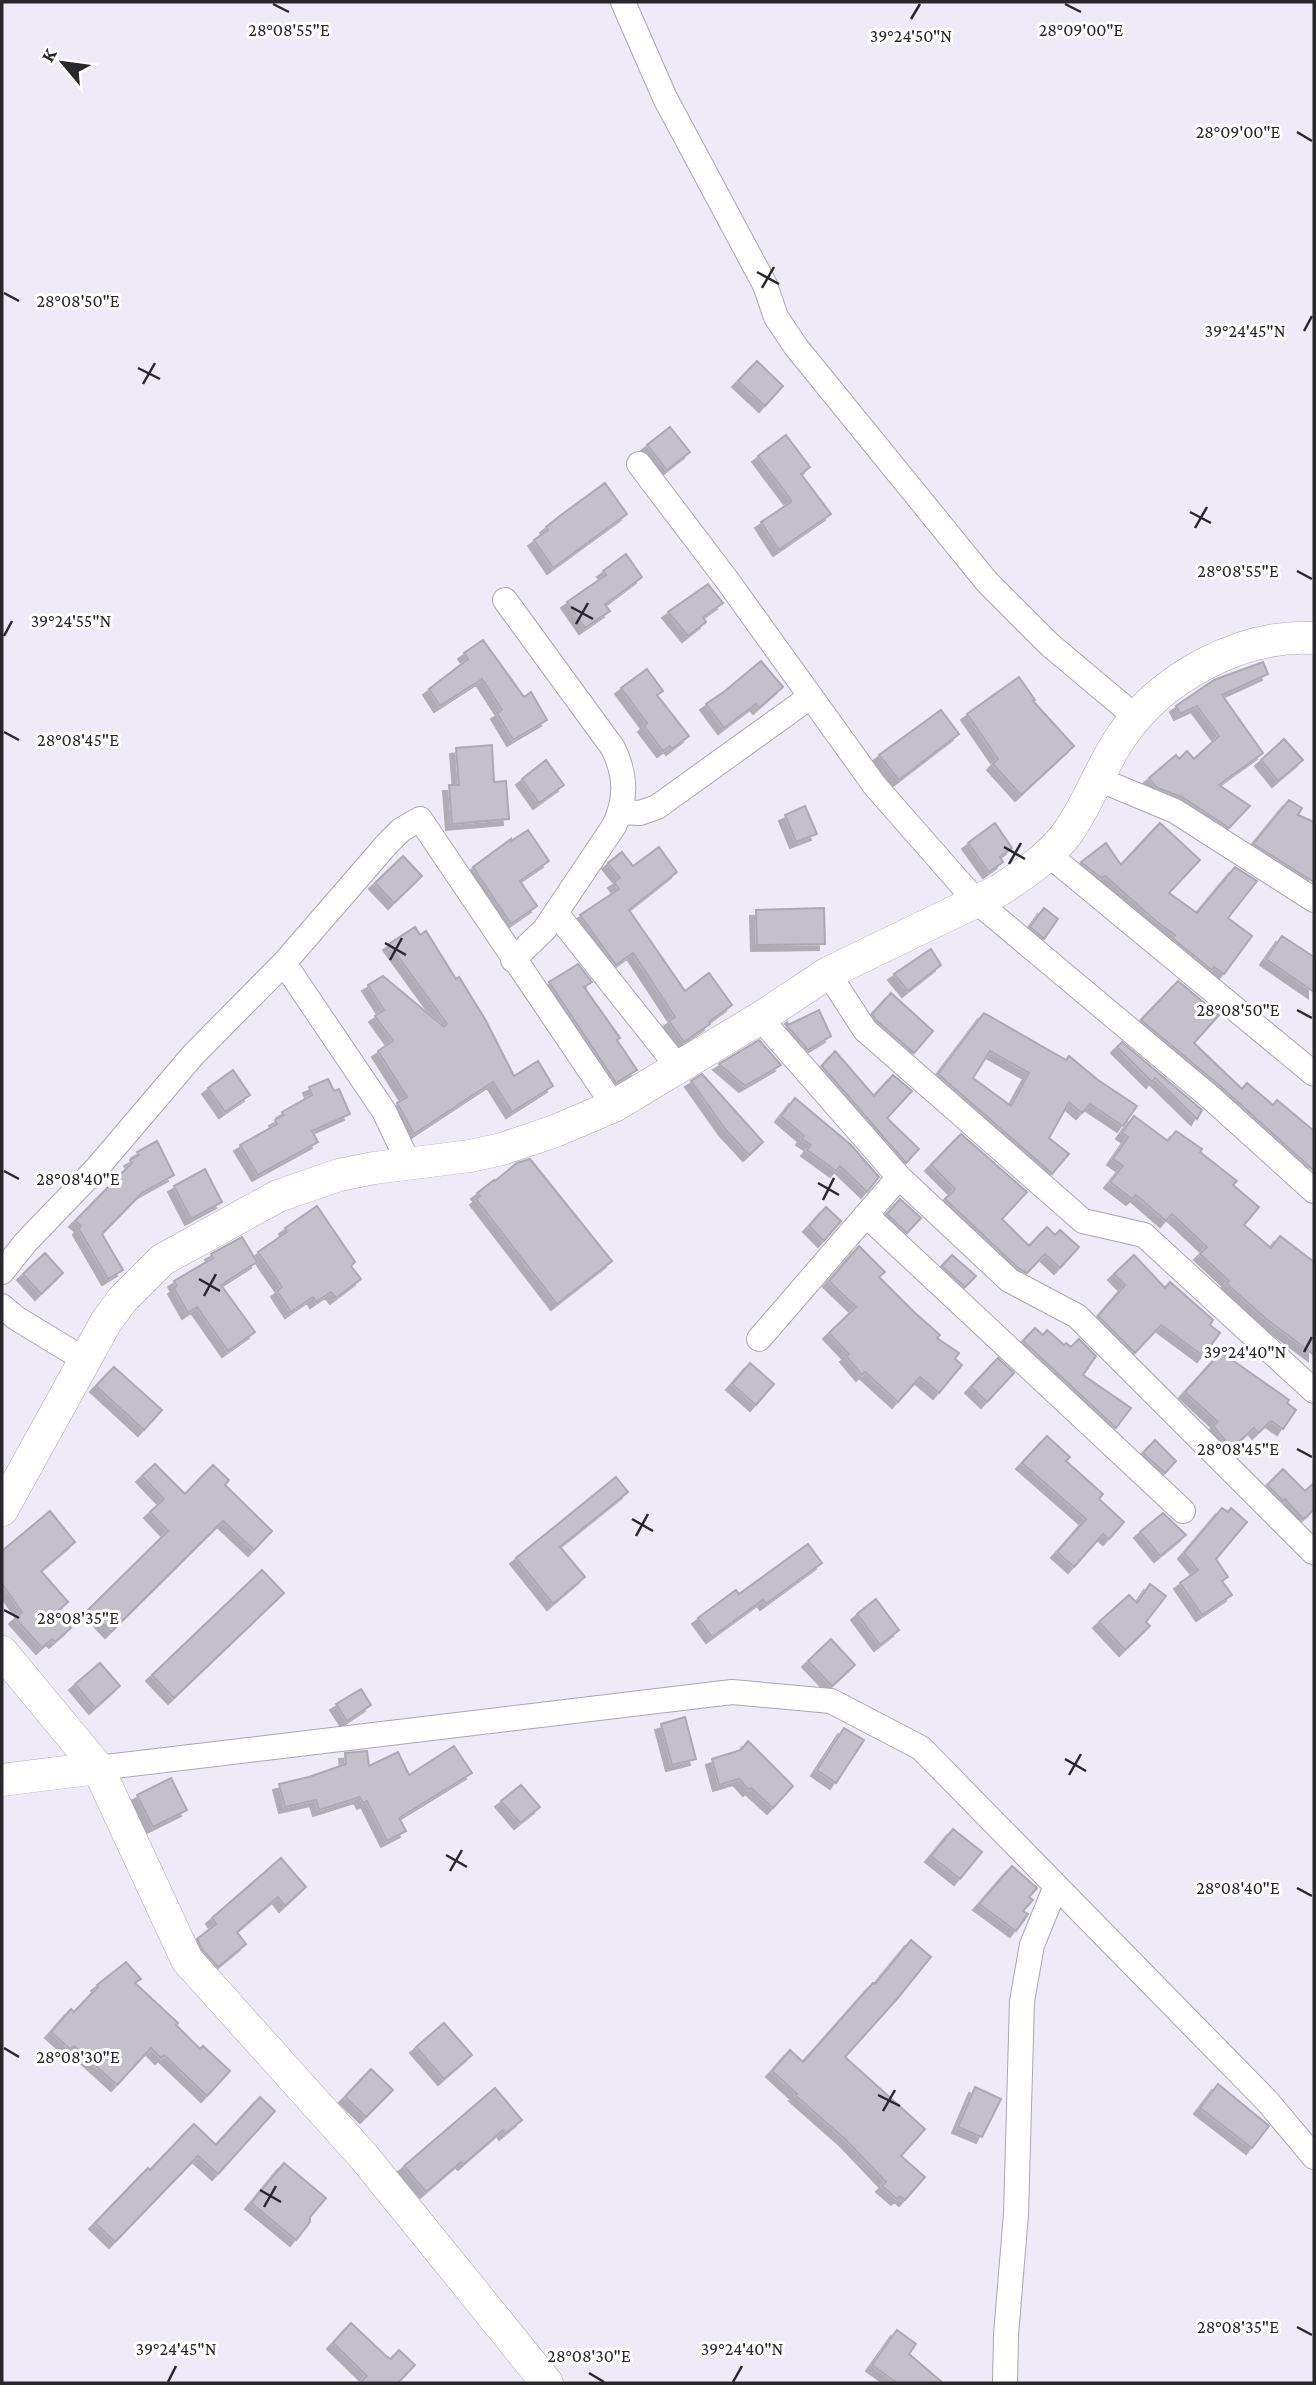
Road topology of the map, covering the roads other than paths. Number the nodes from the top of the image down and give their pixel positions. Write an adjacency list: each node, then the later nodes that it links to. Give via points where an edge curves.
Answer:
1 (623, 2): 6 (street, via 665,98 796,348 987,582 1051,645)
2 (639, 464): 5 (street)
3 (505, 600): 8 (street, via 613,748 624,778)
4 (1314, 638): 6 (street, via 1273,640 1213,660 1159,695)
5 (810, 697): 8 (street, via 657,807 640,813); 11 (street, via 875,786)
6 (1137, 718): 7 (street)
7 (1098, 779): 9 (street, via 1065,837); 10 (street, via 1175,811)
8 (621, 812): 12 (street)
9 (1049, 855): 11 (street); 18 (street)
10 (1314, 900)
11 (976, 901): 15 (street); 22 (street, via 1210,1097)
12 (556, 913): 13 (street); 17 (street)
13 (513, 960): 14 (street, via 419,819 393,836); 19 (street)
14 (284, 963): 20 (street, via 384,1111); 24 (street, via 193,1055)
15 (828, 973): 16 (street); 28 (street, via 864,1030 1083,1221 1144,1235)
16 (760, 1018): 17 (street); 21 (street)
17 (678, 1067): 19 (street)
18 (1314, 1074)
19 (614, 1106): 20 (street, via 502,1149)
20 (409, 1164): 27 (street, via 339,1175 298,1188 162,1260 122,1300)
21 (899, 1177): 23 (street); 31 (street, via 1009,1280 1077,1316)
22 (1314, 1191)
23 (866, 1215): 26 (street); 30 (street)
24 (2, 1272)
25 (2, 1306): 27 (street)
26 (759, 1339)
27 (85, 1360): 29 (street)
28 (1314, 1391)
29 (2, 1510)
30 (1183, 1511)
31 (1313, 1552)
32 (2, 1652): 33 (street)
33 (98, 1768): 34 (street); 35 (street, via 732,1692 831,1701 920,1748); 37 (street, via 187,1960 364,2157)
34 (2, 1780)
35 (1056, 1886): 36 (street, via 1268,2102); 38 (street, via 1032,1945 1022,2001 1016,2214)
36 (1314, 2157)
37 (547, 2383)
38 (1004, 2383)

